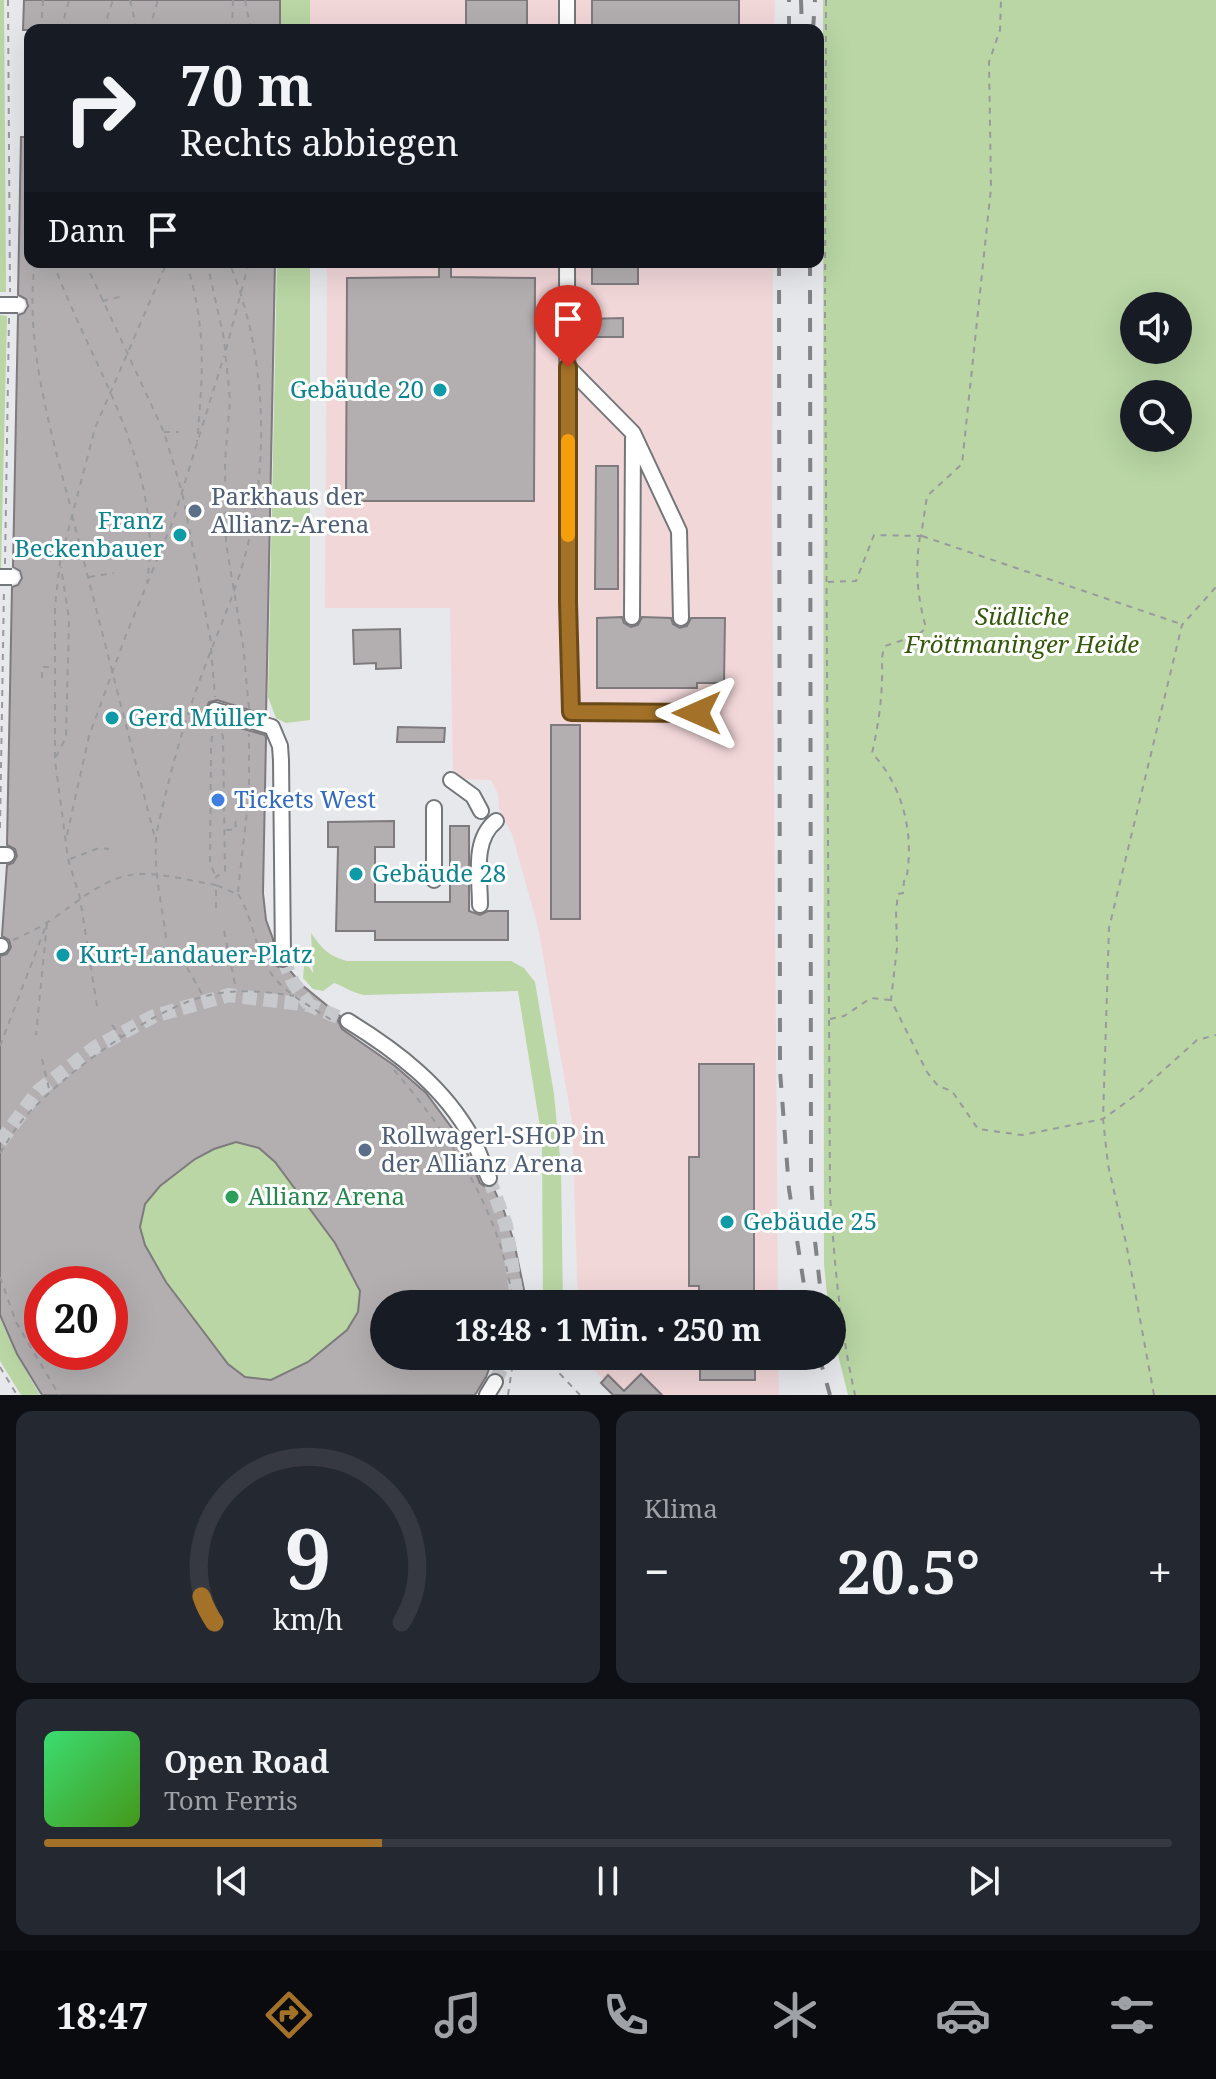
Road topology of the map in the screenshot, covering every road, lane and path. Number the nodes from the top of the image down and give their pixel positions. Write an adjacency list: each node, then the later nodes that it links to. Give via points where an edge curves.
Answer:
1 (8, 0): 32 (path)
2 (43, 0): 12 (path)
3 (69, 0): 13 (path)
4 (113, 0): 14 (path)
5 (130, 0): 15 (path)
6 (158, 0): 16 (path)
7 (233, 0): 17 (path)
8 (245, 0): 18 (path)
9 (567, 0): 19 (lane)
10 (826, 0): 48 (path)
11 (1001, 0): 43 (path, via 1000,30 989,62 991,188 962,464 927,496)
12 (41, 24)
13 (63, 24)
14 (105, 24)
15 (136, 24)
16 (151, 24)
17 (232, 24)
18 (250, 24)
19 (567, 24)
20 (35, 268): 42 (path, via 33,311 41,381)
21 (56, 268): 36 (path)
22 (88, 268): 31 (path)
23 (164, 268): 33 (path)
24 (188, 268): 40 (path, via 202,321)
25 (208, 268): 34 (path)
26 (232, 268): 29 (path)
27 (248, 268): 29 (path)
28 (567, 268): 35 (lane)
29 (243, 294): 34 (path); 51 (path, via 258,382 259,455 253,517)
30 (120, 297): 31 (path)
31 (102, 301): 33 (path)
32 (9, 305): 47 (path)
33 (127, 351): 36 (path); 37 (path)
34 (224, 355): 40 (path); 51 (path, via 230,400 226,531)
35 (568, 367): 39 (lane); 60 (lane, via 571,712)
36 (109, 393): 42 (path); 50 (path, via 135,453 147,500 151,555)
37 (164, 432): 38 (path); 41 (path)
38 (179, 432)
39 (633, 433): 52 (lane); 53 (lane, via 679,531)
40 (197, 447): 41 (path)
41 (182, 492): 50 (path); 55 (path)
42 (71, 513): 44 (path); 46 (path)
43 (920, 536): 48 (path, via 874,535 856,581); 54 (path); 93 (path, via 916,587 926,628 885,646 872,753 892,777 909,828 906,880 896,911)
44 (60, 562): 56 (path); 64 (path, via 69,607 68,663 66,737)
45 (114, 573): 46 (path)
46 (89, 577): 57 (path)
47 (5, 578): 70 (path)
48 (827, 582): 95 (path)
49 (1216, 587): 54 (path)
50 (146, 588): 57 (path)
51 (234, 589): 55 (path); 61 (path)
52 (632, 617)
53 (681, 618)
54 (1182, 625): 105 (path, via 1109,928)
55 (211, 645): 59 (path); 63 (path)
56 (54, 667): 58 (path, via 42,667); 64 (path)
57 (113, 670): 72 (path); 73 (path, via 89,736)
58 (42, 678)
59 (215, 710): 61 (lane); 71 (path, via 223,737); 77 (path, via 210,863)
60 (697, 713)
61 (250, 720): 80 (path, via 249,794); 89 (lane, via 272,727 280,746)
62 (166, 726): 63 (path)
63 (184, 726): 72 (path)
64 (55, 760): 73 (path)
65 (451, 780): 67 (lane, via 473,796)
66 (434, 808): 78 (lane)
67 (481, 811)
68 (235, 818): 71 (path, via 236,829)
69 (496, 821): 82 (lane, via 480,843)
70 (0, 828)
71 (224, 830): 77 (path, via 225,871)
72 (156, 839): 76 (path)
73 (66, 840): 75 (path)
74 (109, 849): 75 (path)
75 (68, 859): 81 (path)
76 (158, 875): 79 (path); 81 (path, via 119,877); 86 (path)
77 (216, 877): 79 (path)
78 (434, 880)
79 (216, 885): 80 (path); 83 (path)
80 (237, 894): 92 (path, via 249,912 263,961)
81 (80, 898): 84 (path); 94 (path)
82 (480, 905)
83 (216, 908)
84 (47, 923): 87 (path); 98 (path); 101 (path)
85 (224, 931): 90 (path)
86 (166, 938)
87 (0, 946)
88 (181, 957): 91 (path)
89 (283, 959)
90 (236, 991): 91 (path); 92 (path)
91 (203, 997): 100 (path)
92 (295, 997): 96 (path)
93 (891, 1000): 95 (path, via 871,998 844,1016); 105 (path, via 927,1072 938,1086 952,1091 978,1129 1022,1135)
94 (97, 1006)
95 (829, 1019): 117 (path, via 835,1276)
96 (344, 1024): 107 (lane, via 382,1042 419,1071 473,1140)
97 (112, 1025): 100 (path)
98 (36, 1035)
99 (1216, 1035): 105 (path, via 1197,1040)
100 (122, 1037): 104 (path)
101 (0, 1046)
102 (42, 1059): 104 (path)
103 (393, 1070): 109 (path, via 454,1147 483,1199)
104 (50, 1094): 106 (path, via 23,1118)
105 (1103, 1119): 118 (path)
106 (0, 1153)
107 (489, 1178)
108 (0, 1277): 114 (path, via 16,1322)
109 (510, 1290)
110 (0, 1367): 113 (path)
111 (512, 1370): 115 (path)
112 (556, 1370): 116 (path)
113 (17, 1395)
114 (59, 1395)
115 (508, 1395)
116 (580, 1395)
117 (855, 1395)
118 (1154, 1395)

